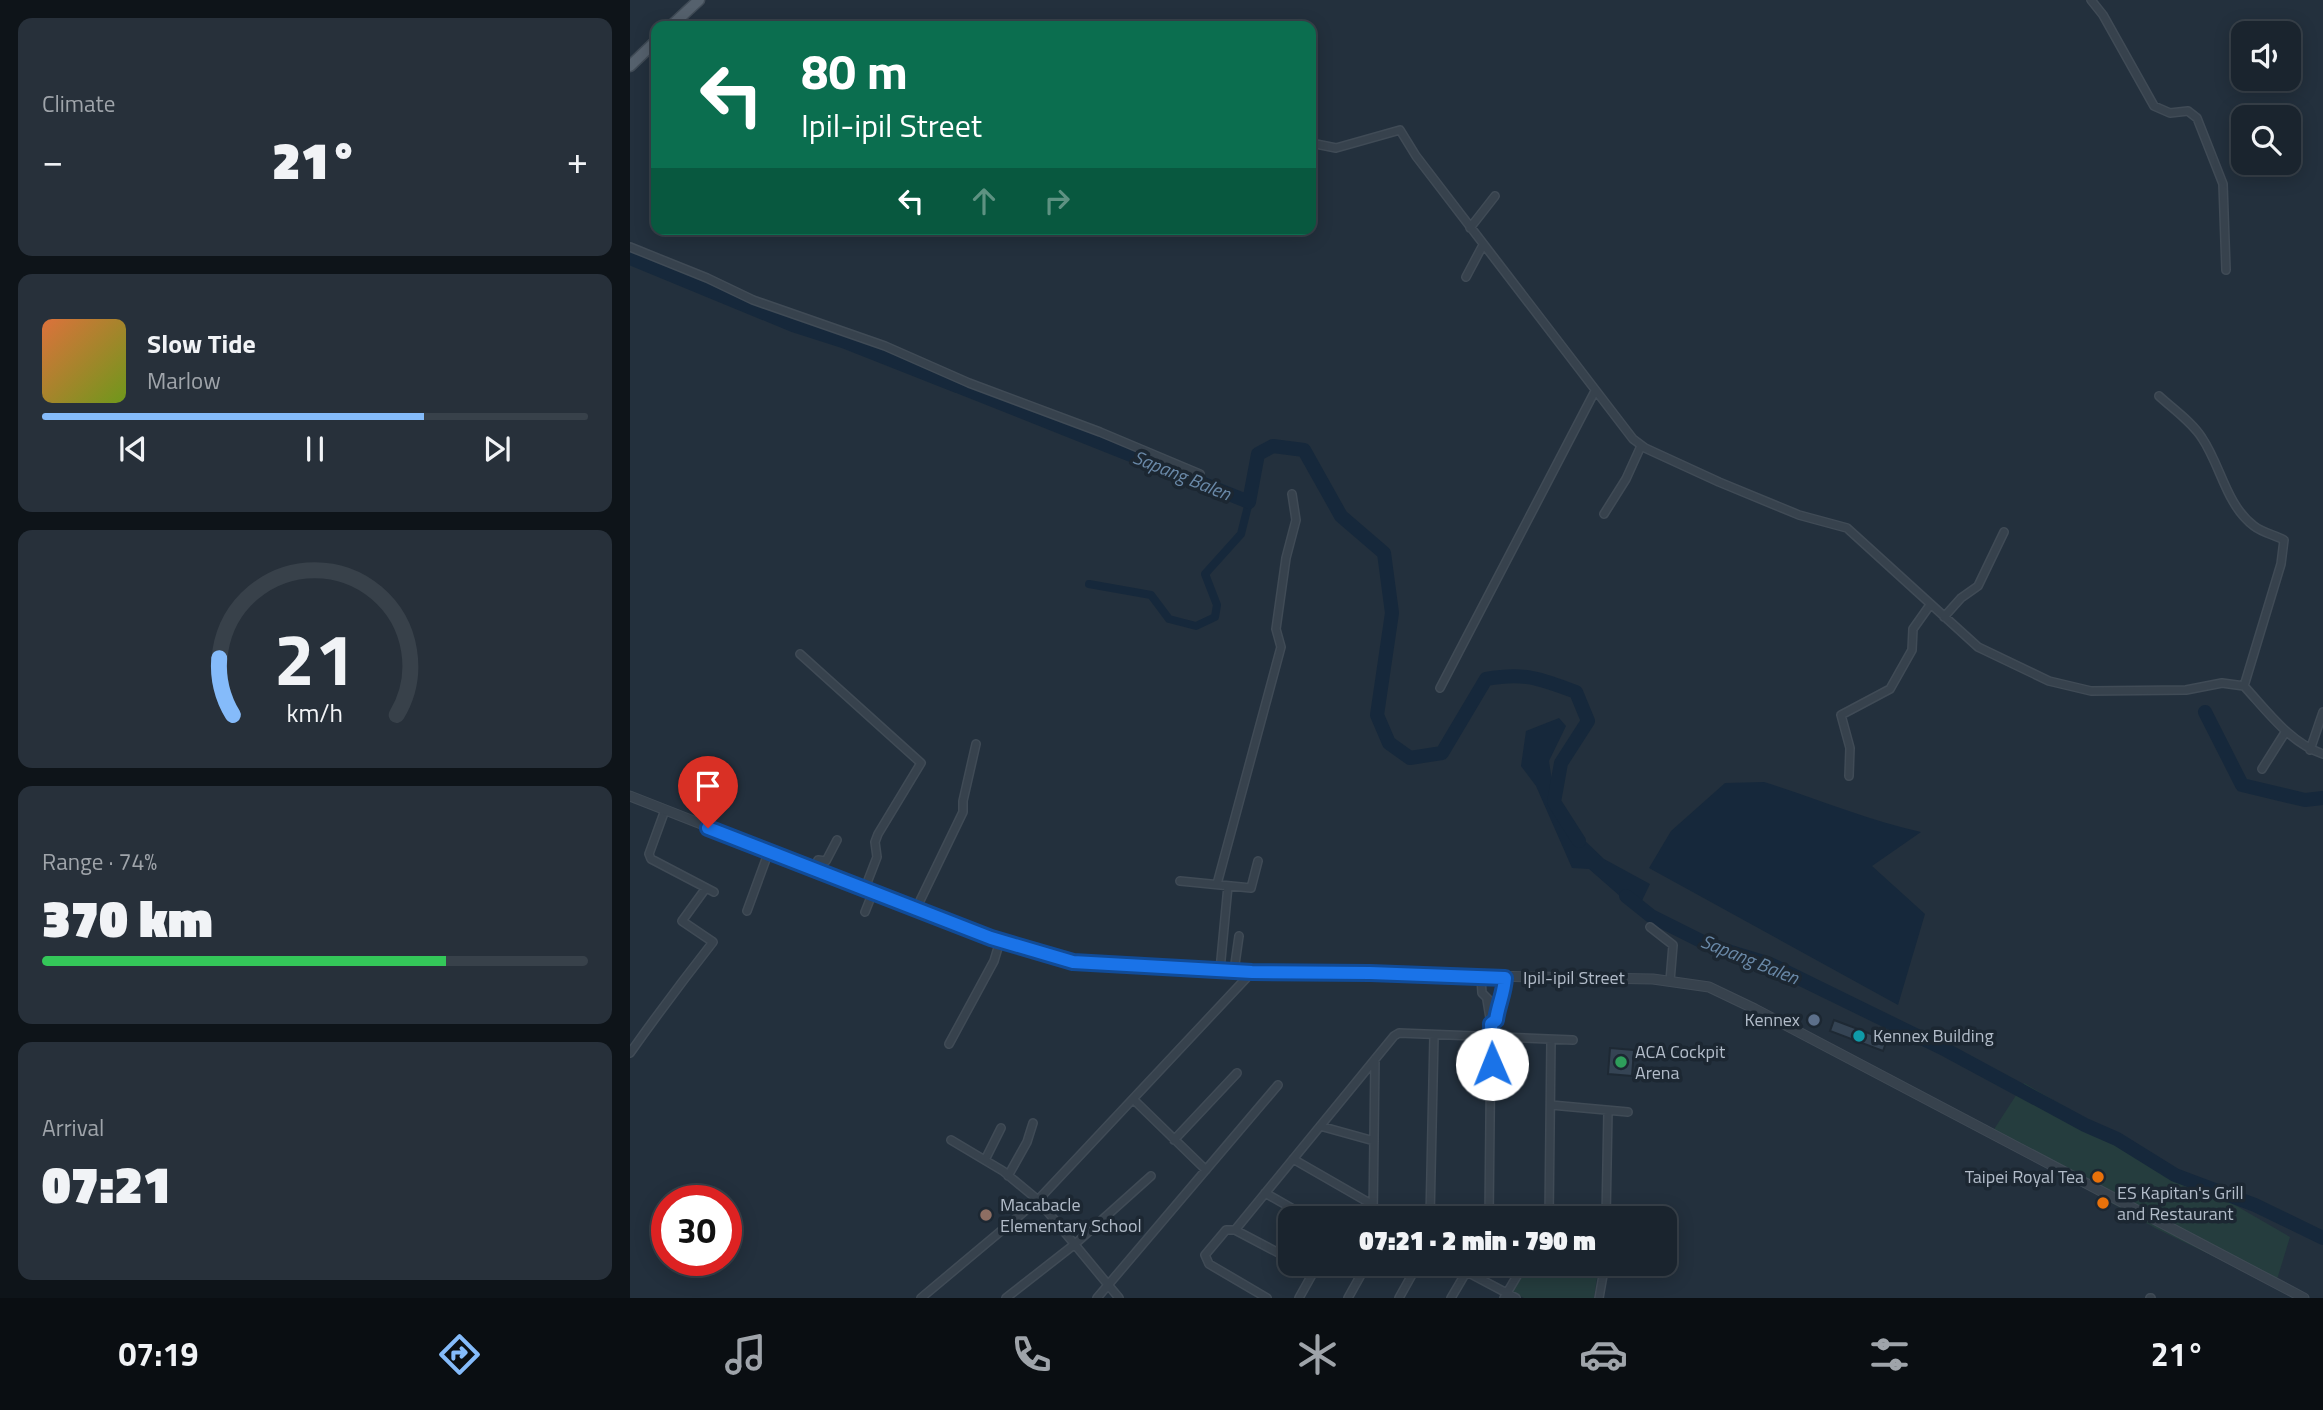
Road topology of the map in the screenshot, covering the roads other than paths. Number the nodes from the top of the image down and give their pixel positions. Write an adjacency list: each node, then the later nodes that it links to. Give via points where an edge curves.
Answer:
1 (699, 0): 3 (main road)
2 (2091, 0): 11 (street, via 2154,106 2170,113 2188,111 2197,118 2223,184)
3 (676, 21)
4 (651, 46): 5 (main road)
5 (630, 66)
6 (1316, 144): 8 (street, via 1336,148 1400,130)
7 (1495, 196): 8 (street)
8 (1470, 228): 9 (street)
9 (1483, 245): 12 (street); 13 (street)
10 (630, 247): 16 (street, via 753,300 885,346)
11 (2226, 270)
12 (1466, 277)
13 (1595, 391): 15 (street); 24 (street)
14 (2159, 396): 23 (street, via 2201,435 2228,492 2250,523 2284,540)
15 (1642, 446): 18 (street); 20 (street, via 1799,514 1847,528)
16 (1200, 474)
17 (1292, 494): 39 (street, via 1296,520 1276,629 1281,647)
18 (1604, 514)
19 (2004, 532): 21 (street, via 1978,586)
20 (1930, 605): 21 (street); 31 (street, via 1913,629 1912,650 1890,689 1841,715 1850,748)
21 (1944, 617): 23 (street, via 1994,656 2080,690)
22 (800, 654): 42 (street, via 921,762 878,834)
23 (2244, 686): 26 (street)
24 (1440, 688)
25 (2323, 712): 28 (street)
26 (2286, 731): 28 (street); 30 (street)
27 (976, 744): 44 (street, via 963,812)
28 (2310, 750): 29 (street)
29 (2323, 754)
30 (2262, 769)
31 (1850, 776)
32 (630, 796): 33 (street, Ipil-ipil Street)
33 (664, 810): 35 (street, Ipil-ipil Street); 41 (street, via 649,857)
34 (837, 840): 37 (street, via 826,860 818,860)
35 (769, 851): 37 (street, Ipil-ipil Street); 45 (street)
36 (1258, 861): 40 (street, via 1251,888)
37 (814, 868): 42 (street, Ipil-ipil Street)
38 (1181, 881): 39 (street)
39 (1217, 884): 40 (street)
40 (1228, 886): 50 (street)
41 (706, 888): 43 (street); 64 (street, via 682,921 713,942)
42 (869, 890): 44 (street, Ipil-ipil Street); 46 (street)
43 (714, 892)
44 (916, 909): 49 (street, Ipil-ipil Street)
45 (747, 911)
46 (866, 912)
47 (1650, 927): 55 (street, via 1673,945)
48 (1239, 936): 51 (street)
49 (1000, 941): 50 (street, Ipil-ipil Street, via 1073,962); 63 (street)
50 (1220, 970): 51 (street, Ipil-ipil Street)
51 (1234, 971): 52 (street, Ipil-ipil Street)
52 (1252, 972): 53 (street, Ipil-ipil Street); 68 (street)
53 (1481, 977): 54 (street, Ipil-ipil Street); 56 (street)
54 (1505, 978): 55 (street, Ipil-ipil Street); 57 (street)
55 (1670, 981): 102 (street, Ipil-ipil Street, via 1709,987 1755,1009)
56 (1487, 1000): 57 (street); 58 (street)
57 (1499, 1003): 58 (street)
58 (1491, 1024): 60 (street)
59 (1434, 1036): 60 (street); 65 (street, via 1399,1033); 87 (street)
60 (1493, 1038): 61 (street); 88 (street)
61 (1552, 1040): 62 (street); 69 (street)
62 (1573, 1040)
63 (949, 1044)
64 (630, 1053)
65 (1375, 1059): 73 (street); 77 (street)
66 (1237, 1073): 76 (street)
67 (1278, 1085): 80 (street)
68 (1134, 1100): 76 (street); 84 (street)
69 (1551, 1105): 70 (street); 89 (street)
70 (1608, 1111): 71 (street); 90 (street)
71 (1628, 1112)
72 (1033, 1123): 81 (street)
73 (1320, 1126): 77 (street); 78 (street)
74 (1001, 1128): 79 (street)
75 (951, 1140): 79 (street)
76 (1174, 1140): 80 (street)
77 (1374, 1141): 85 (street)
78 (1293, 1159): 83 (street); 85 (street)
79 (985, 1160): 81 (street)
80 (1206, 1170): 101 (street)
81 (1008, 1176): 84 (street)
82 (1151, 1176): 92 (street)
83 (1265, 1194): 86 (street); 91 (street)
84 (1038, 1200): 92 (street); 104 (street)
85 (1373, 1205)
86 (1286, 1206)
87 (1430, 1206)
88 (1489, 1206)
89 (1549, 1206)
90 (1605, 1206)
91 (1236, 1230): 93 (street); 108 (street, via 1226,1230 1205,1255 1206,1260)
92 (1074, 1244): 101 (street); 105 (street)
93 (1278, 1253)
94 (1311, 1276): 109 (street)
95 (1360, 1276): 110 (street)
96 (1411, 1276): 111 (street)
97 (1464, 1276): 112 (street)
98 (1473, 1276): 103 (street)
99 (1517, 1276): 103 (street)
100 (1603, 1276): 114 (street)
101 (1109, 1286): 106 (street); 107 (street)
102 (2283, 1293): 115 (street, Ipil-ipil Street)
103 (1506, 1296): 113 (street)
104 (921, 1298)
105 (1006, 1298)
106 (1097, 1298)
107 (1119, 1298)
108 (1267, 1298)
109 (1299, 1298)
110 (1348, 1298)
111 (1399, 1298)
112 (1451, 1298)
113 (1516, 1298)
114 (1599, 1298)
115 (2304, 1298)

